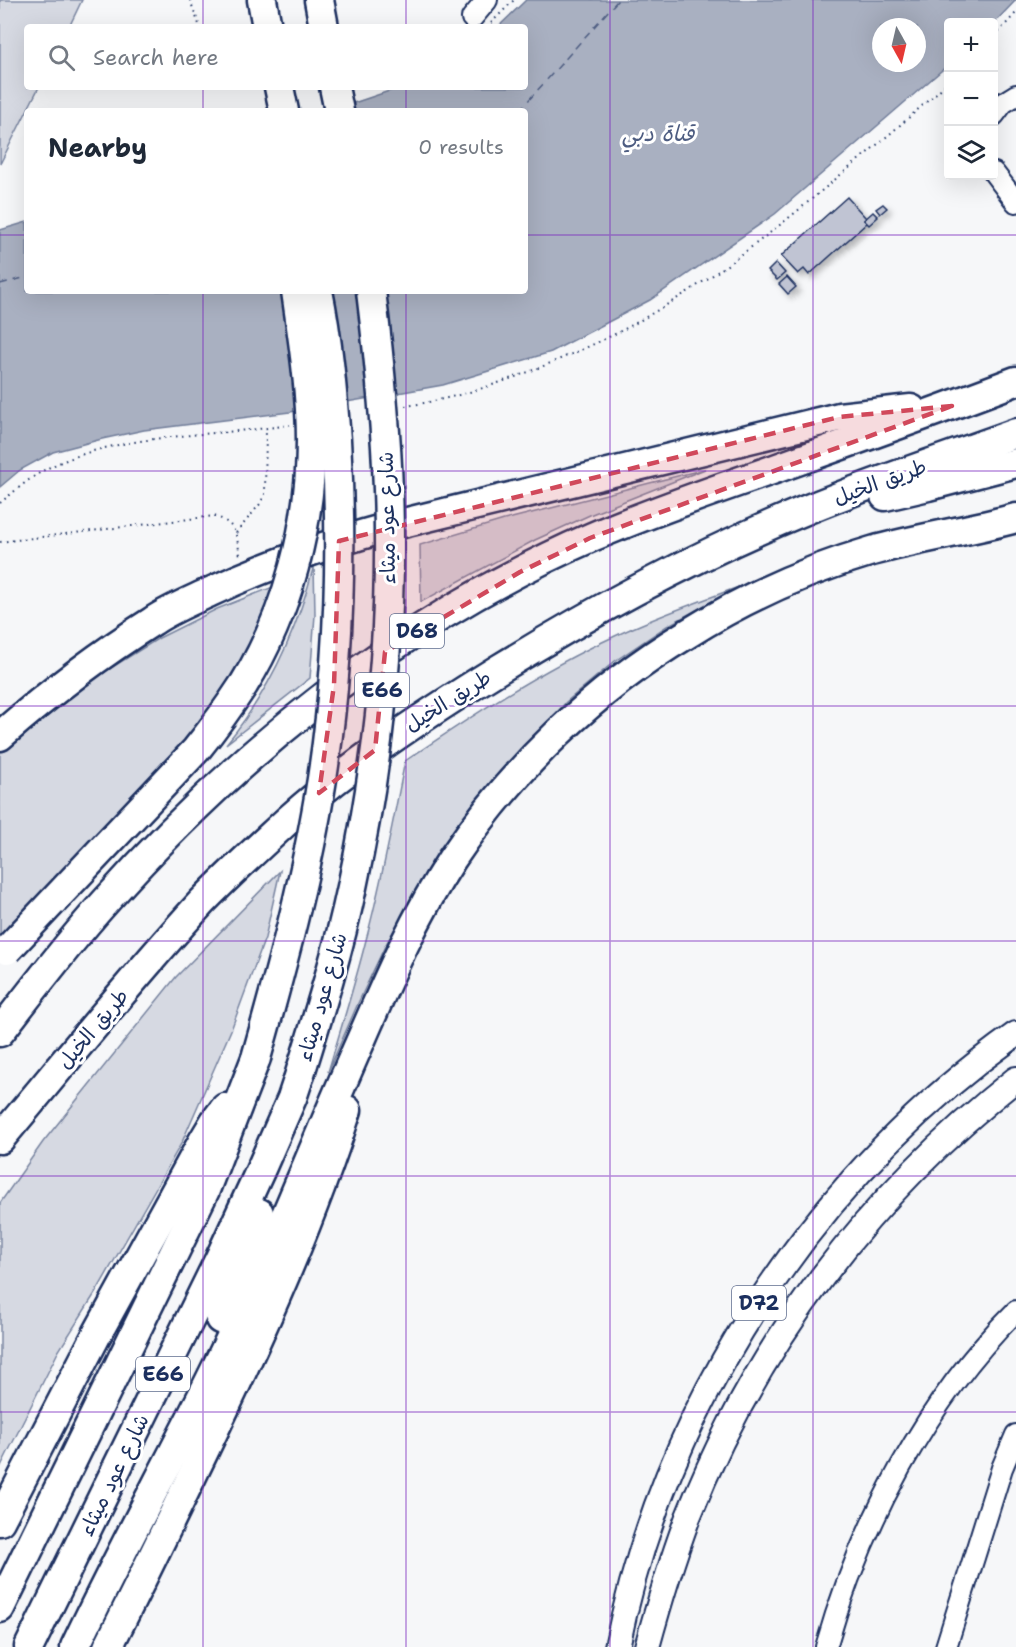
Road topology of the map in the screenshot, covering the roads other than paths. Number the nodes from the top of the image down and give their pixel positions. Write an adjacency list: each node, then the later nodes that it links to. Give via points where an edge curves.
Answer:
1 (245, 0): 6 (highway)
2 (262, 0): 7 (highway)
3 (319, 0): 8 (highway)
4 (487, 0): 5 (street)
5 (480, 22)
6 (248, 24)
7 (266, 24)
8 (323, 24)
9 (260, 90): 13 (highway)
10 (280, 90): 14 (highway)
11 (335, 90): 15 (highway)
12 (1016, 95): 16 (street)
13 (262, 108)
14 (283, 108)
15 (338, 108)
16 (998, 109)
17 (998, 179): 18 (street)
18 (1016, 202)
19 (296, 294): 31 (highway, bridge, via 309,399 309,483 294,566 265,645 234,699 196,750)
20 (318, 294): 35 (highway, E66, bridge, via 333,398 339,493 334,685 322,780 304,874)
21 (370, 294): 37 (highway, شارع عود ميثاء / E66, bridge, via 388,491 388,591 382,690 370,789 352,887 329,984)
22 (1016, 381): 23 (highway, D68)
23 (952, 406): 28 (highway, via 838,417 392,526 244,576); 33 (highway, D68, via 590,538 453,609 388,650 267,741 169,833 104,903)
24 (1016, 433): 26 (highway, طريق الخيل)
25 (1016, 463): 26 (highway, via 908,491)
26 (806, 510): 38 (highway, طريق الخيل, via 692,561 579,621 433,710 359,761 290,818 204,901)
27 (1016, 518): 32 (highway, via 902,543 783,583 718,615 619,681 570,722 519,773 473,830 403,946)
28 (154, 620): 29 (highway, via 105,640); 30 (highway, via 77,673)
29 (0, 717)
30 (0, 736)
31 (3, 954)
32 (374, 1009): 42 (highway, via 218,1365); 46 (highway, via 369,1043 335,1149 280,1289)
33 (0, 1032)
34 (1016, 1034): 47 (main road, D72, via 970,1068 873,1158 764,1295 719,1370 678,1453 644,1545)
35 (252, 1071): 41 (highway, via 202,1142); 43 (highway, E66, via 204,1190)
36 (1016, 1079): 48 (main road, D72, via 909,1173 850,1240 797,1311 749,1389 707,1474 672,1561)
37 (295, 1089): 42 (highway, via 231,1292 138,1502); 44 (highway, شارع عود ميثاء / E66, via 215,1269)
38 (0, 1139)
39 (1016, 1311): 49 (street, via 951,1387 904,1461 854,1566)
40 (1016, 1435): 50 (street)
41 (0, 1521)
42 (128, 1539): 45 (highway)
43 (0, 1608)
44 (29, 1647)
45 (75, 1647)
46 (108, 1647)
47 (617, 1647)
48 (647, 1647)
49 (826, 1647)
50 (946, 1647)

